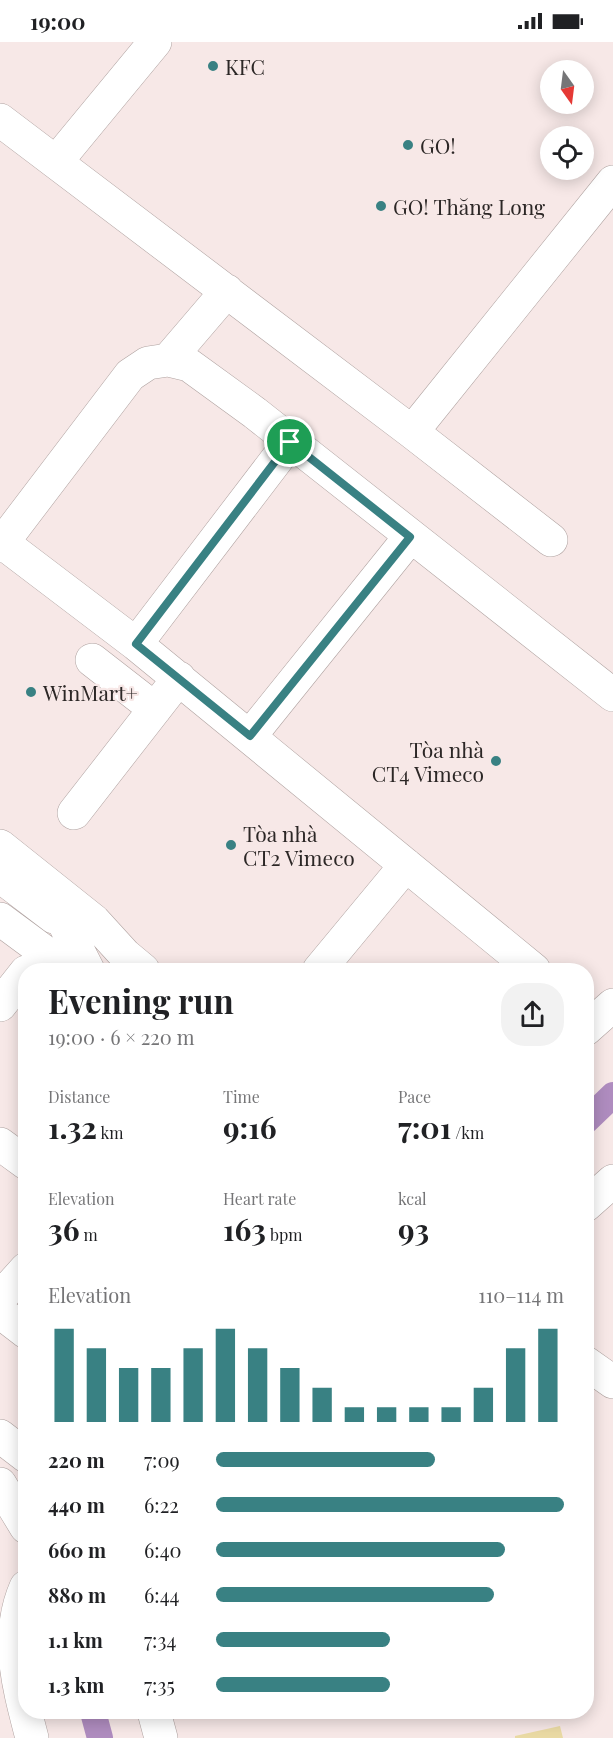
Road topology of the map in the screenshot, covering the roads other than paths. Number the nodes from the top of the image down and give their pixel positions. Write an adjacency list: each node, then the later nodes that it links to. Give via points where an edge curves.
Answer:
1 (155, 42): 3 (street)
2 (0, 120): 3 (street)
3 (56, 162): 5 (street)
4 (613, 182): 7 (street)
5 (227, 291): 6 (street); 7 (street)
6 (168, 360): 8 (street, via 189,365); 11 (street, via 148,363 130,375)
7 (412, 432): 10 (street)
8 (290, 442): 9 (street); 12 (street)
9 (410, 537): 15 (street); 17 (street)
10 (551, 540)
11 (1, 544): 12 (street)
12 (136, 644): 14 (street)
13 (92, 660): 16 (street)
14 (178, 678): 16 (street); 17 (street)
15 (613, 695)
16 (154, 709): 18 (street)
17 (250, 736): 20 (street)
18 (74, 813)
19 (0, 846): 26 (street, via 94,921)
20 (406, 865): 27 (street); 28 (street)
21 (0, 876): 23 (street)
22 (0, 919): 24 (street)
23 (65, 925): 25 (street); 26 (street)
24 (30, 963)
25 (84, 963)
26 (134, 963)
27 (325, 963)
28 (525, 963)
29 (18, 982): 30 (street)
30 (0, 1005)
31 (0, 1144): 32 (street)
32 (18, 1157)
33 (613, 1181): 34 (street)
34 (594, 1198)
35 (18, 1278): 36 (street)
36 (0, 1298)
37 (0, 1312): 38 (street)
38 (18, 1326)
39 (0, 1436): 40 (street)
40 (18, 1450)
41 (0, 1484): 42 (street)
42 (18, 1514)
43 (18, 1613): 44 (street, via 14,1642)
44 (5, 1660): 45 (street)
45 (18, 1698)
46 (25, 1719): 48 (street)
47 (156, 1719): 49 (street)
48 (32, 1738)
49 (160, 1738)

